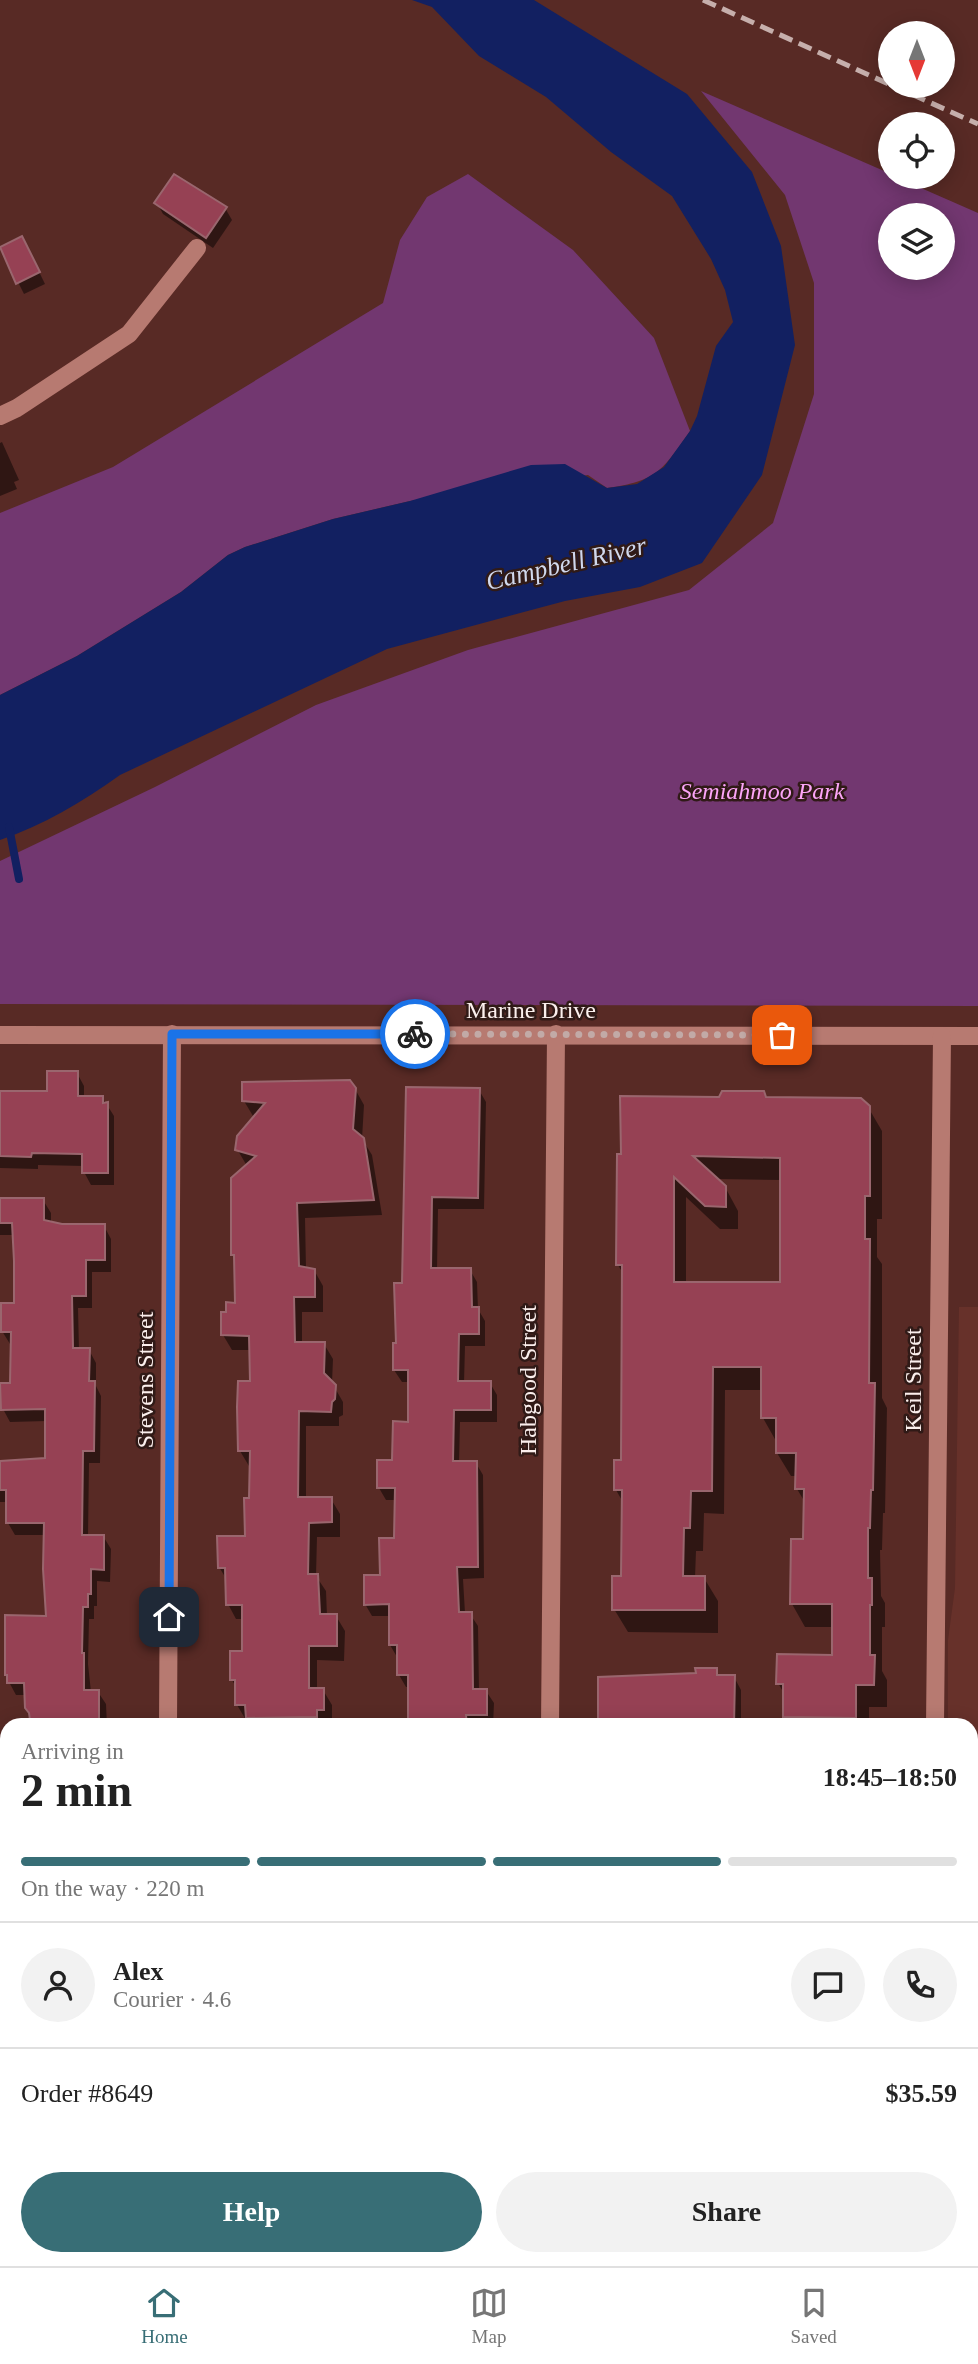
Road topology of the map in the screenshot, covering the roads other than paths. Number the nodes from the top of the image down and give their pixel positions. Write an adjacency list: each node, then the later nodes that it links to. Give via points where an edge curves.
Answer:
1 (197, 248): 2 (street, via 129,334)
2 (0, 416)
3 (172, 1034): 4 (street, Marine Drive); 5 (street, Marine Drive); 8 (street, Stevens Street)
4 (556, 1034): 6 (street, Marine Drive); 9 (street, Habgood Street)
5 (0, 1035)
6 (942, 1036): 7 (street, Marine Drive); 10 (street, Keil Street)
7 (978, 1036)
8 (168, 1718)
9 (550, 1718)
10 (935, 1718)

